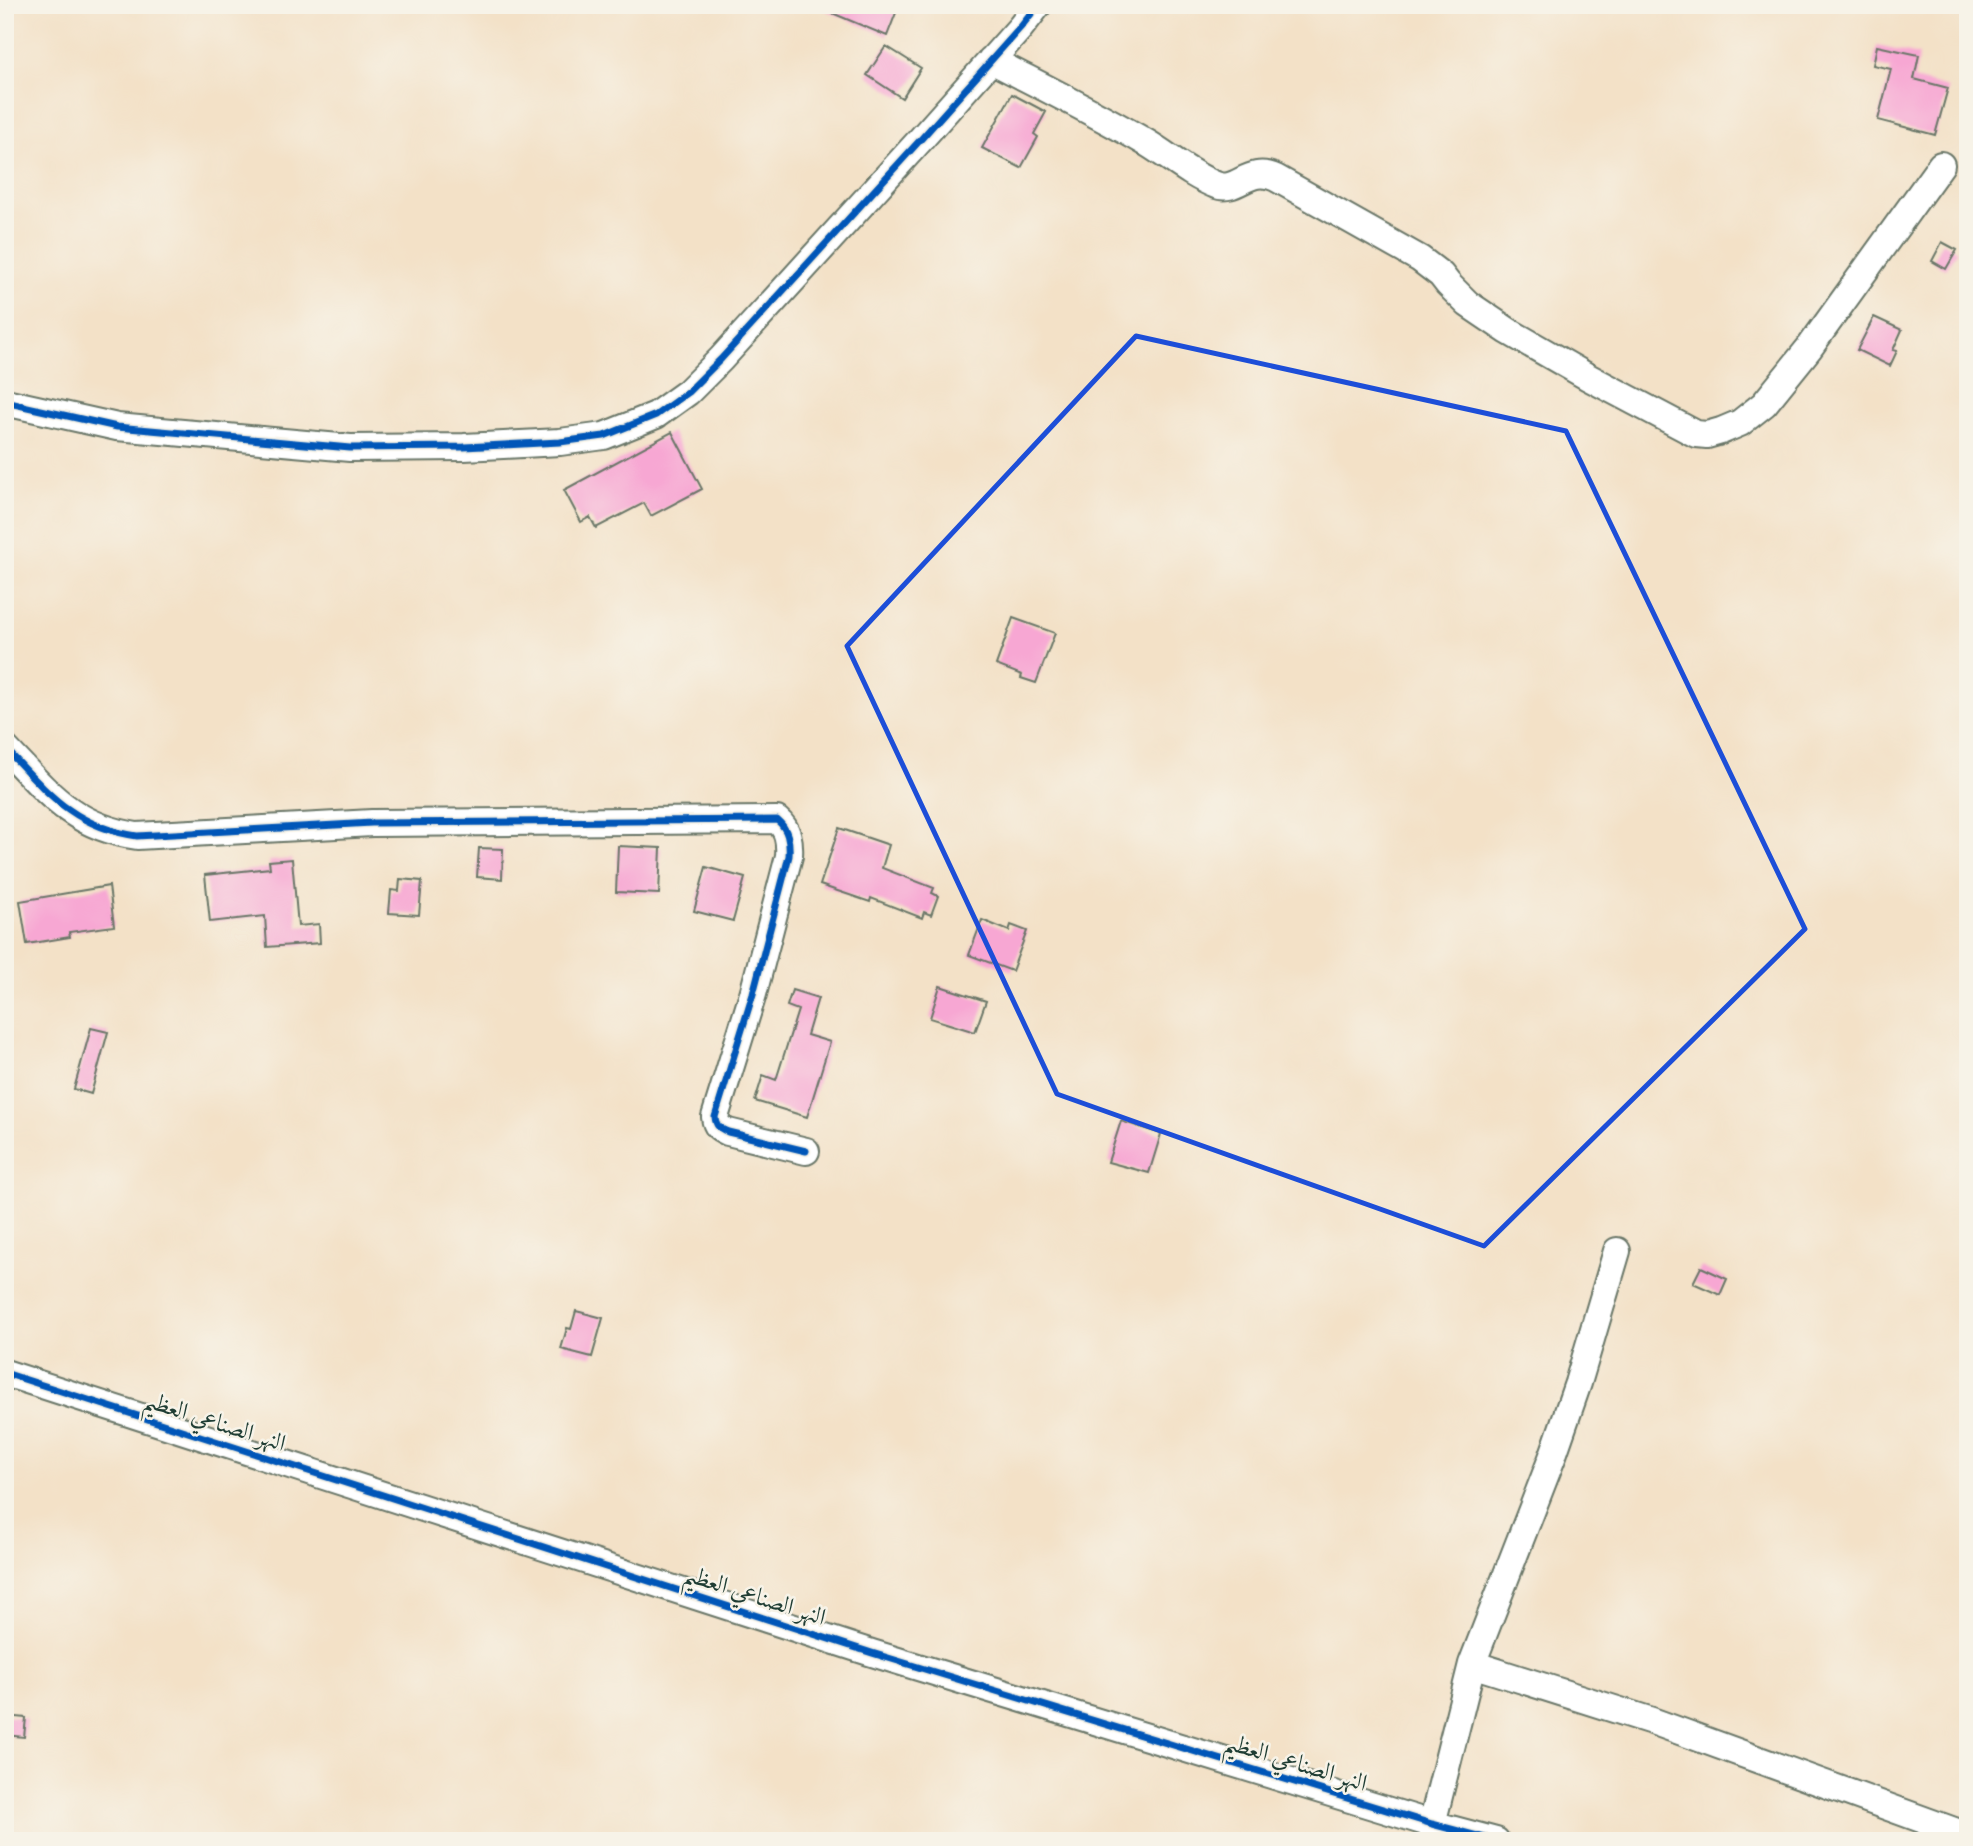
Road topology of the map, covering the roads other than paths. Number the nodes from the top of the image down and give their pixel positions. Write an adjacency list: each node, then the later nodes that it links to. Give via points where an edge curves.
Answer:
1 (1038, 5): 2 (street)
2 (991, 60): 3 (street, via 1147,143 1208,182 1221,187 1252,175 1276,178 1420,259 1468,304 1508,331 1696,434 1707,435 1740,423 1764,404); 4 (street, via 688,392 656,415 604,436 464,447 350,447 117,427)
3 (1941, 165)
4 (5, 402)
5 (5, 748): 6 (street, via 68,811 113,833 137,836 372,823 777,820 788,836 789,856 715,1117 718,1128 727,1132)
6 (806, 1151)
7 (1617, 1251): 9 (street, via 1565,1420)
8 (5, 1373): 10 (street, النهر الصناعي العظيم, via 859,1649)
9 (1472, 1664): 10 (street); 11 (street, via 1652,1721)
10 (1432, 1824): 12 (street, النهر الصناعي العظيم)
11 (1968, 1836)
12 (1496, 1841)

